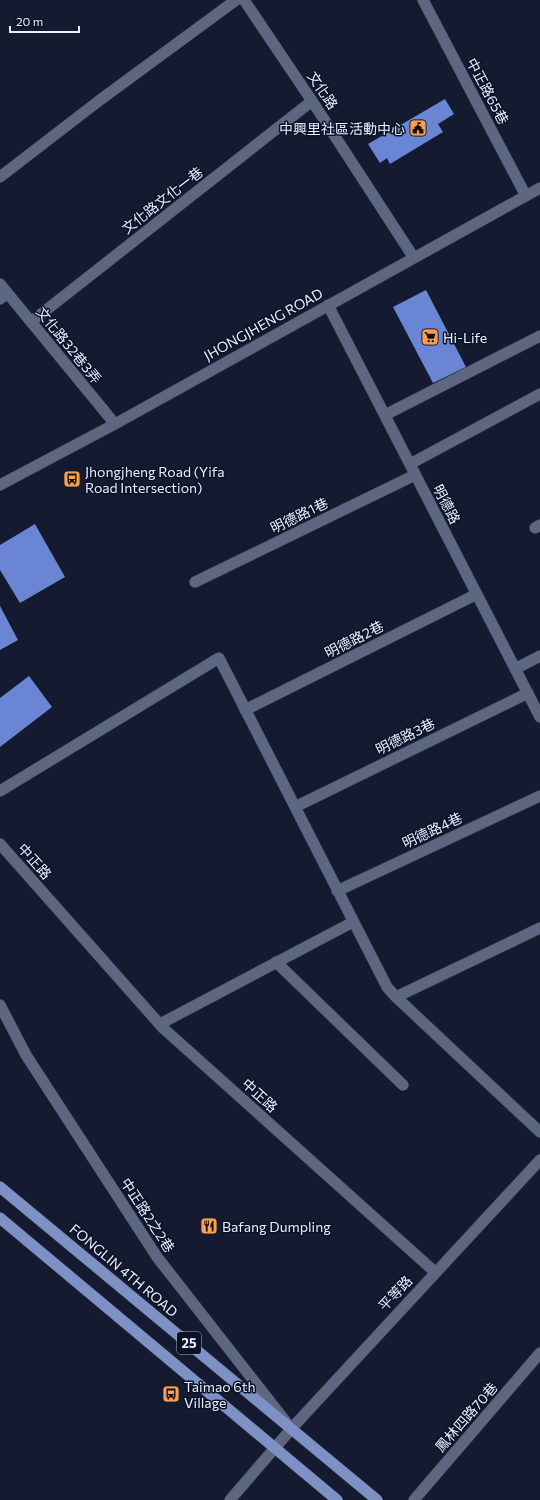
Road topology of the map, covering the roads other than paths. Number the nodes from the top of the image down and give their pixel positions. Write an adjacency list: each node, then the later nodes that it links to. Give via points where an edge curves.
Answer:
1 (236, 0): 5 (street)
2 (244, 0): 4 (street, 文化路)
3 (423, 0): 7 (street, 中正路65巷)
4 (312, 101): 8 (street, 文化路); 12 (street, 文化路文化一巷)
5 (0, 177)
6 (540, 188): 7 (street, JHONGJHENG ROAD)
7 (526, 196): 8 (street, JHONGJHENG ROAD)
8 (414, 258): 11 (street, JHONGJHENG ROAD)
9 (0, 284): 10 (street, 文化路32巷3弄)
10 (4, 296): 12 (street, 文化路32巷3弄)
11 (328, 305): 15 (street, 明德路); 16 (street, JHONGJHENG ROAD)
12 (31, 322): 16 (street, 文化路32巷3弄)
13 (540, 336): 15 (street)
14 (540, 394): 17 (street)
15 (385, 415): 17 (street, 明德路)
16 (115, 424): 19 (street, JHONGJHENG ROAD)
17 (410, 464): 18 (street, 明德路)
18 (415, 475): 20 (street, 明德路1巷); 21 (street, 明德路)
19 (0, 485)
20 (195, 582)
21 (477, 594): 23 (street, 明德路); 25 (street, 明德路2巷)
22 (540, 656): 23 (street)
23 (515, 669): 24 (street, 明德路)
24 (528, 693): 26 (street, 明德路); 29 (street, 明德路3巷)
25 (245, 710): 27 (street, via 219,658); 29 (street)
26 (540, 717)
27 (0, 791)
28 (540, 796): 31 (street, 明德路4巷)
29 (295, 807): 31 (street)
30 (0, 844): 37 (street, 中正路)
31 (338, 891): 32 (street)
32 (353, 922): 34 (street); 35 (street, via 387,987)
33 (540, 928): 35 (street)
34 (276, 962): 37 (street); 38 (street)
35 (396, 997): 39 (street)
36 (0, 1005): 45 (street, 中正路2之2巷, via 26,1055 157,1257)
37 (160, 1024): 43 (street, 中正路)
38 (403, 1085)
39 (540, 1132)
40 (540, 1160): 43 (street, 平等路)
41 (0, 1187): 45 (main road, FONGLIN 4TH ROAD / 25)
42 (0, 1218): 46 (main road, 25)
43 (435, 1272): 45 (street, 平等路)
44 (540, 1353): 50 (street, 鳳林四路70巷)
45 (292, 1428): 46 (street, 平等路); 49 (main road, FONGLIN 4TH ROAD / 25)
46 (275, 1449): 47 (street, 平等路); 48 (main road, 25)
47 (230, 1500)
48 (337, 1500)
49 (377, 1500)
50 (414, 1500)

